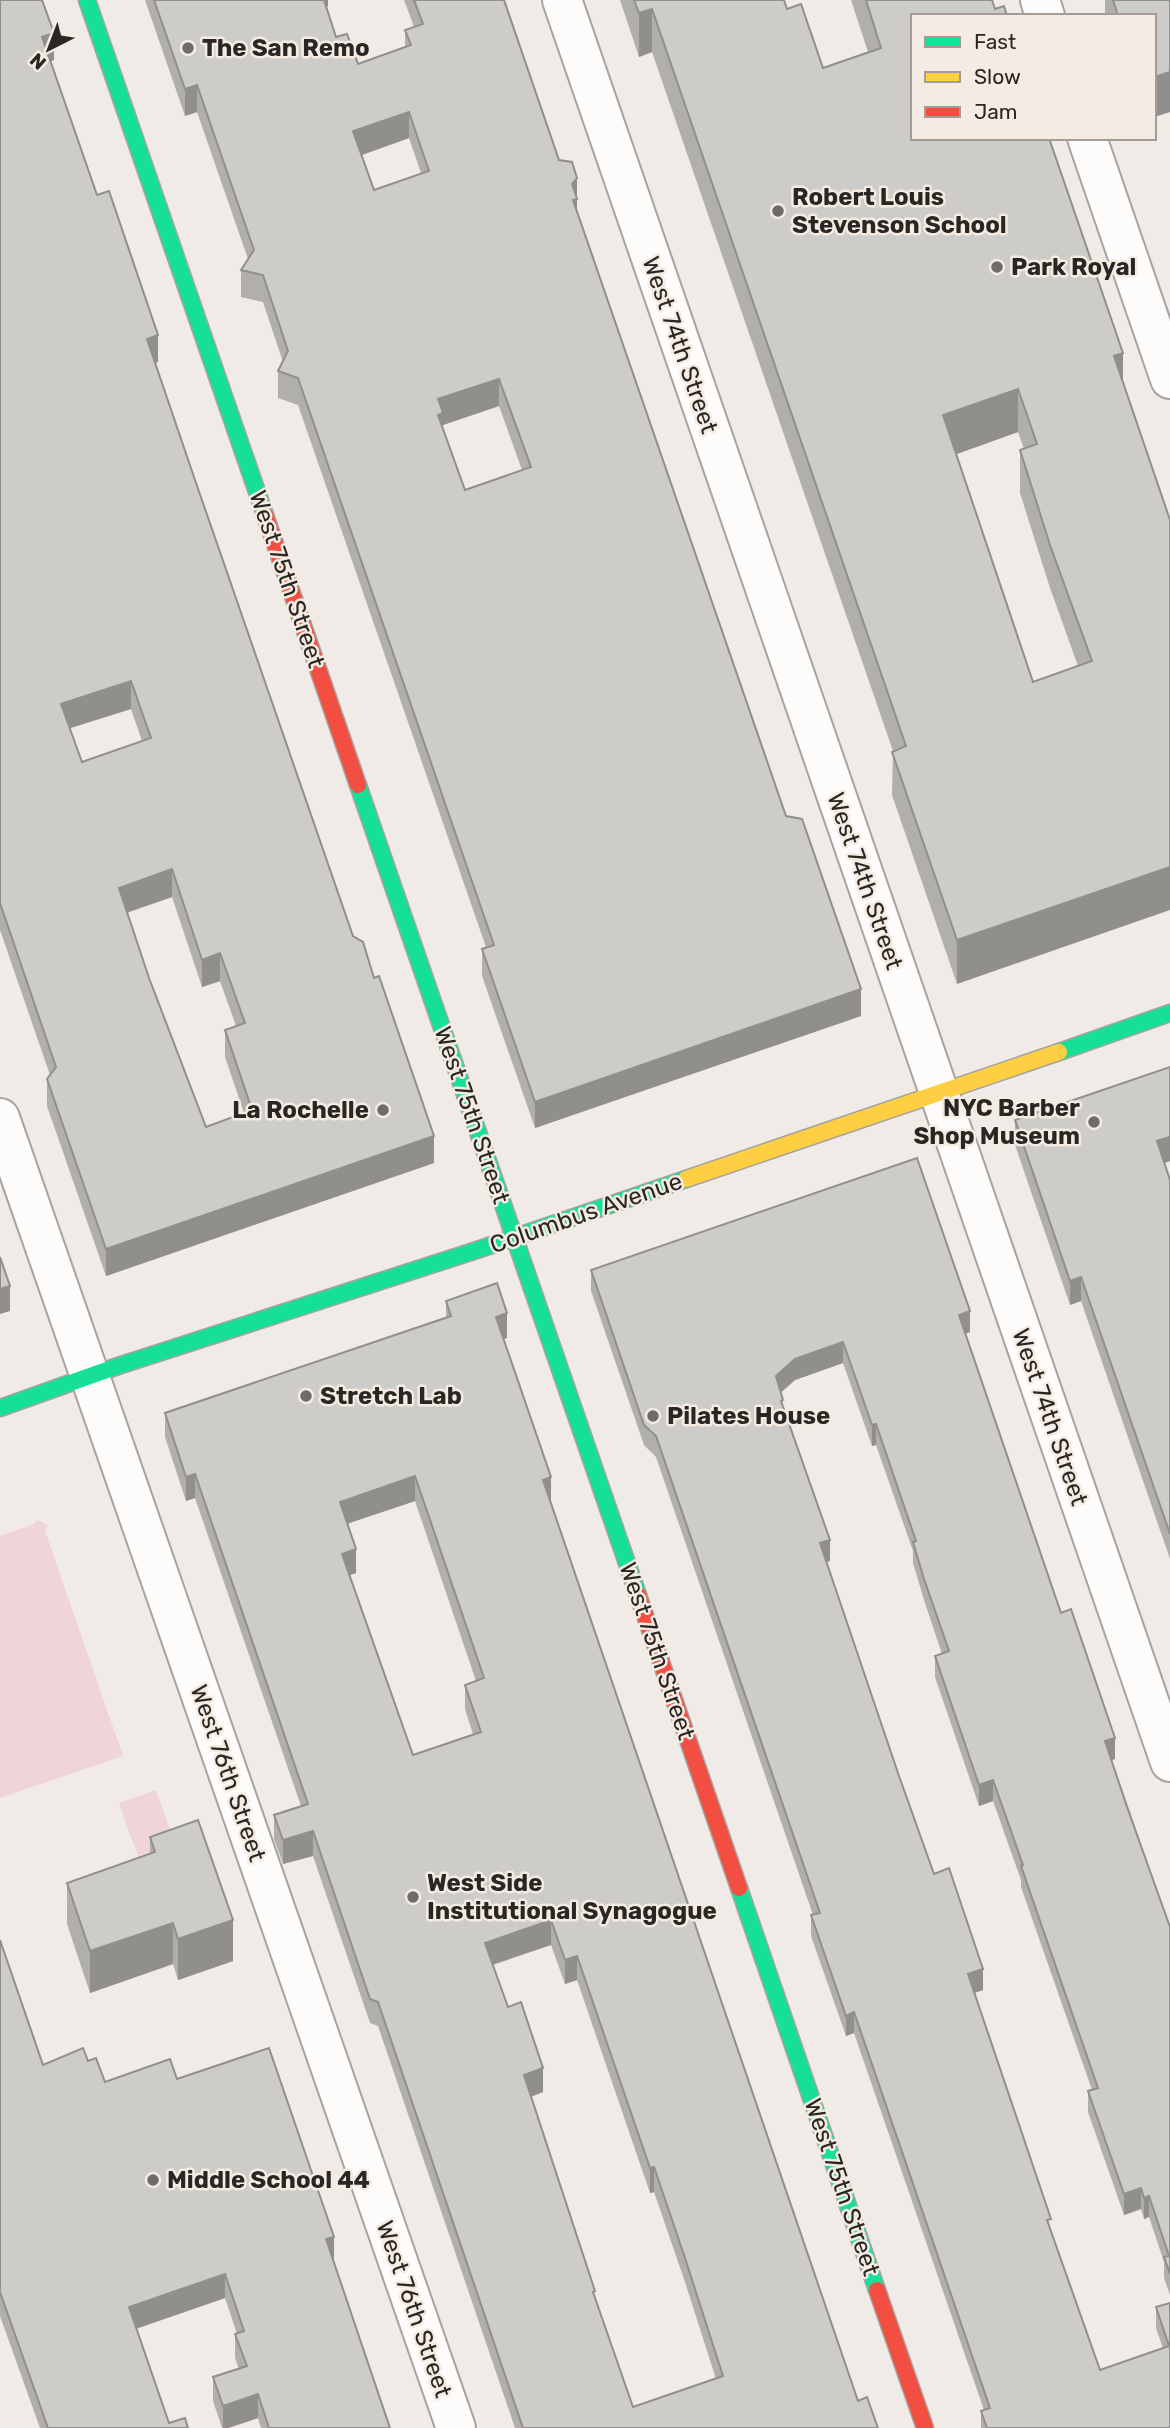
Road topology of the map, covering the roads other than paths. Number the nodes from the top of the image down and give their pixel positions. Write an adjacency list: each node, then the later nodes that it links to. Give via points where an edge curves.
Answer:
1 (87, 0): 8 (street, West 75th Street)
2 (562, 0): 6 (street, West 74th Street)
3 (1088, 140): 4 (street)
4 (1170, 379)
5 (1170, 1013): 6 (street, Columbus Avenue)
6 (938, 1094): 8 (street, Columbus Avenue); 11 (street, West 74th Street)
7 (0, 1118): 9 (street, West 76th Street)
8 (514, 1237): 9 (street, Columbus Avenue); 13 (street, West 75th Street)
9 (89, 1374): 10 (street, Columbus Avenue); 12 (street, West 76th Street)
10 (0, 1408)
11 (1170, 1762)
12 (456, 2428)
13 (925, 2428)

